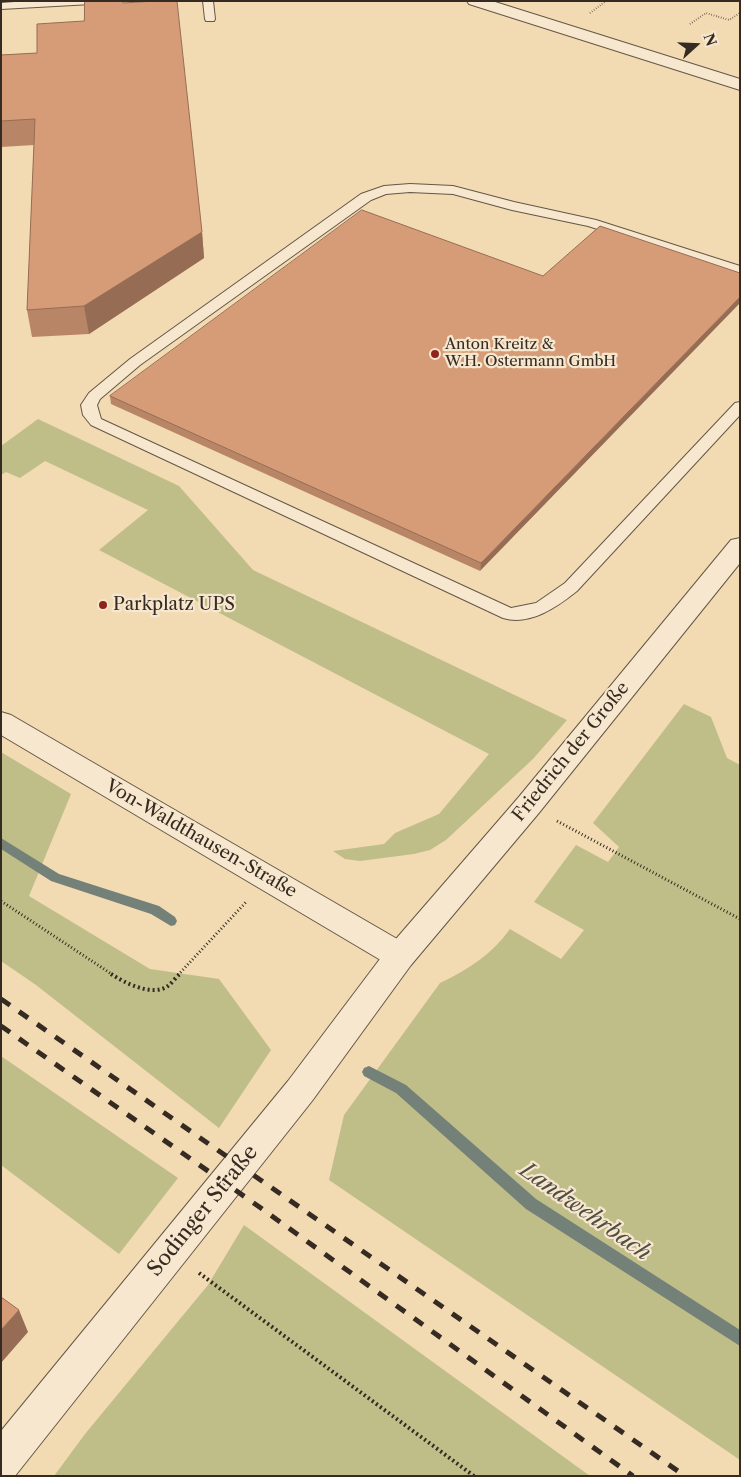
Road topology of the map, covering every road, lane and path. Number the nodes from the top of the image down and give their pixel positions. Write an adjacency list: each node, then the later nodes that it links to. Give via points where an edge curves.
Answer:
1 (92, 1): 4 (lane)
2 (208, 1): 6 (lane)
3 (475, 1): 8 (street)
4 (1, 6)
5 (740, 15): 7 (path, via 729,20 706,13)
6 (210, 19)
7 (690, 24)
8 (740, 85)
9 (740, 271): 11 (lane, via 591,223 453,190 384,190 366,197 135,362 94,396 89,405 96,422 509,614 545,607 571,588)
10 (740, 406): 11 (lane)
11 (724, 425): 12 (lane)
12 (740, 430)
13 (740, 546): 15 (street, Friedrich der Große)
14 (1, 722): 16 (street, Von-Waldthausen-Straße)
15 (528, 806): 18 (path); 19 (street, Friedrich der Große)
16 (268, 878): 17 (path, via 167,987 145,990 124,982); 19 (street, Von-Waldthausen-Straße)
17 (1, 901)
18 (740, 919)
19 (400, 956): 20 (street, Sodinger Straße, via 300,1091)
20 (170, 1252): 21 (street, Sodinger Straße); 22 (path)
21 (1, 1462)
22 (474, 1476)

